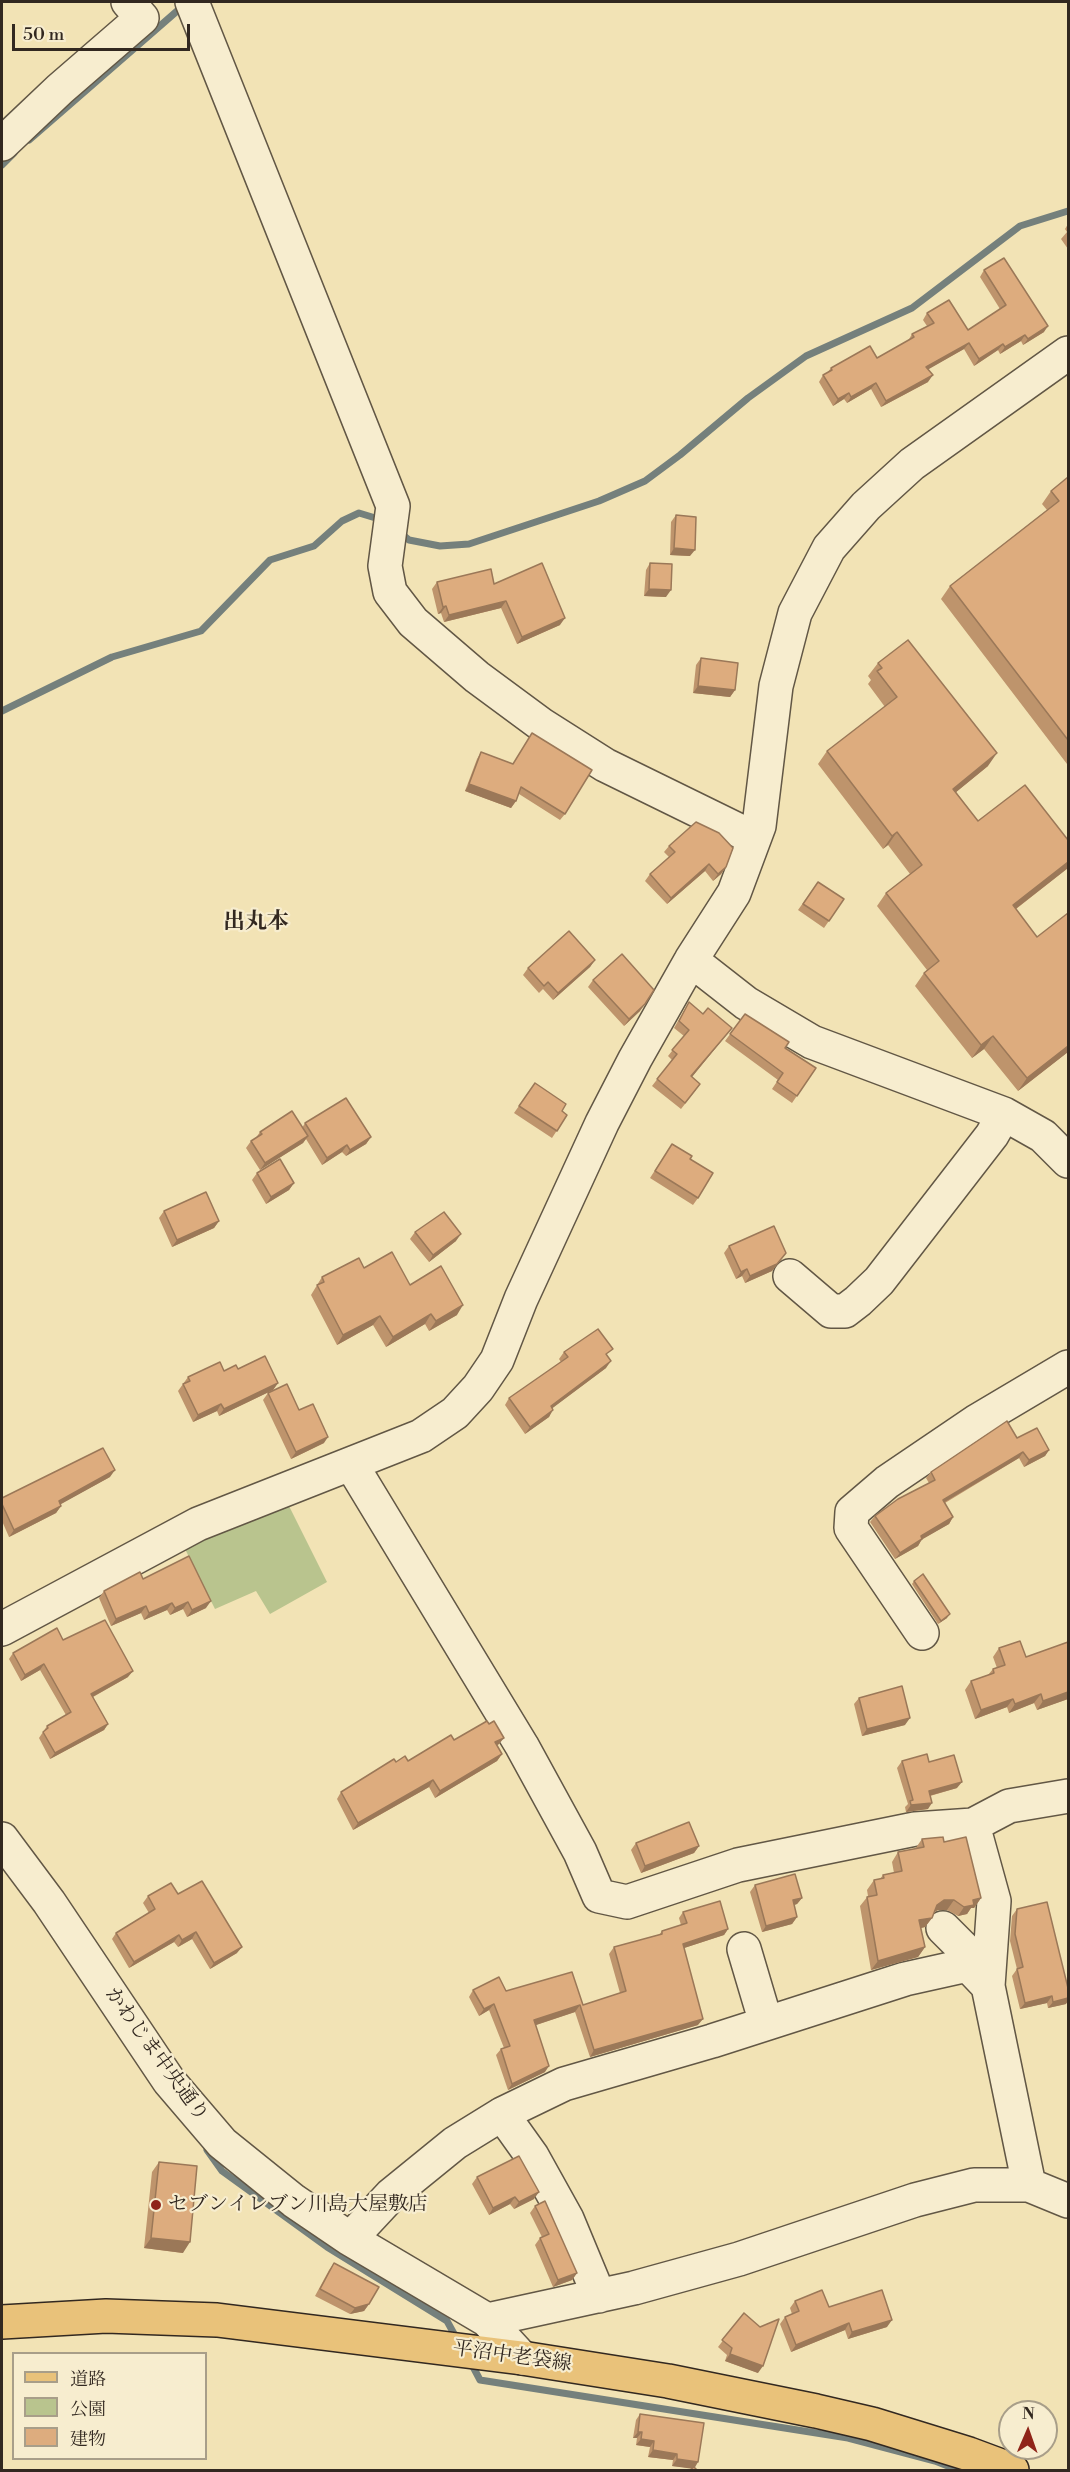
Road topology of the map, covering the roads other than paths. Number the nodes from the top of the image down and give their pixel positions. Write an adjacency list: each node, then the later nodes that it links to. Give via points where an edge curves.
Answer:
1 (192, 2): 5 (street, via 393,506 385,566 390,592 413,622 477,677 542,725 605,765)
2 (143, 7): 3 (street)
3 (2, 144)
4 (1068, 352): 5 (street, via 912,464 866,506 829,548 795,614 776,686 759,826)
5 (754, 838): 6 (street, via 734,893)
6 (692, 960): 7 (street, via 746,1003 812,1042); 11 (street, via 602,1123 497,1360 456,1413 421,1436)
7 (1004, 1114): 8 (street, via 1043,1136); 9 (street, via 879,1281 845,1311 831,1311)
8 (1068, 1161)
9 (790, 1276)
10 (1068, 1367): 13 (street, via 887,1482 852,1512 851,1528)
11 (351, 1464): 12 (street, via 198,1524); 15 (street, via 522,1746 580,1852 599,1896 627,1902 738,1865 915,1829)
12 (2, 1629)
13 (922, 1633)
14 (1068, 1796): 15 (street, via 1009,1806)
15 (973, 1825): 19 (street, via 994,1901)
16 (2, 1839): 24 (street, かわじま中央通り, via 197,2117 251,2169)
17 (943, 1929): 19 (street, via 964,1949)
18 (744, 1949): 20 (street)
19 (978, 1975): 20 (street, via 905,1978); 22 (street)
20 (766, 2023): 21 (street, via 564,2084)
21 (502, 2114): 24 (street, via 420,2169); 25 (street, via 532,2156 567,2219)
22 (1029, 2185): 23 (street); 25 (street, via 974,2185 915,2200 739,2259)
23 (1068, 2201)
24 (350, 2239): 26 (street, かわじま中央通り)
25 (599, 2296): 26 (street)
26 (487, 2320): 28 (street, かわじま中央通り)
27 (2, 2322): 28 (main road, 平沼中老袋線, via 106,2316 217,2320)
28 (522, 2358): 29 (main road, 平沼中老袋線, via 668,2381 816,2411 937,2444)
29 (1012, 2470)

